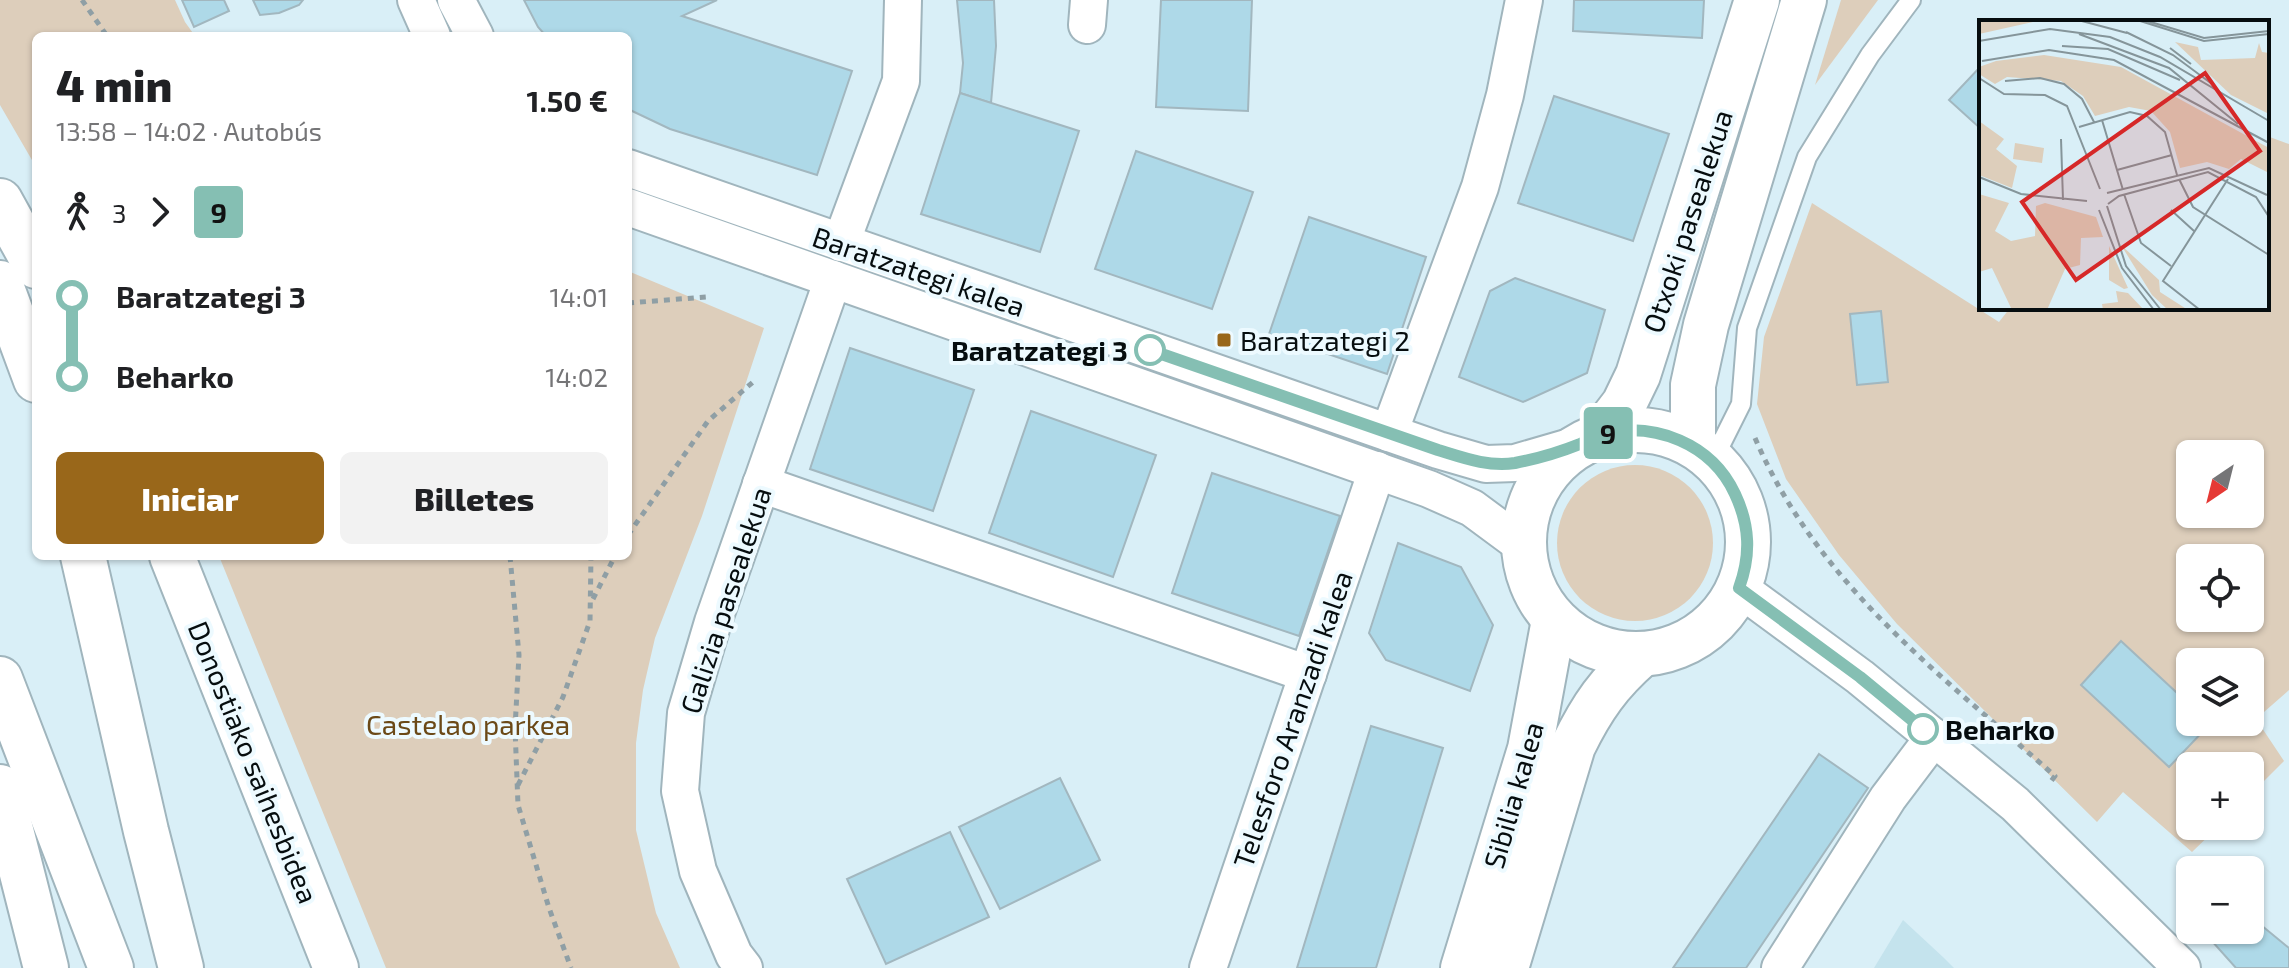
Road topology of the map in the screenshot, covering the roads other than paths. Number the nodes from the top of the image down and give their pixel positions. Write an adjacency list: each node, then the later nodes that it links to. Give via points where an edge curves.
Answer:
1 (416, 0): 8 (street)
2 (456, 0): 9 (street)
3 (903, 0): 14 (street, via 901,81)
4 (1524, 0): 19 (street, via 1480,187)
5 (1757, 0): 20 (main road, Otxoki pasealekua, via 1638,375 1624,404)
6 (1804, 0): 21 (main road, Otxoki pasealekua, via 1706,325 1693,385)
7 (1911, 0): 21 (lane, via 1807,157 1747,328 1741,404)
8 (430, 32)
9 (473, 32)
10 (632, 169): 14 (street, Baratzategi kalea)
11 (632, 198): 14 (street, via 811,253 827,253)
12 (0, 201): 15 (main road)
13 (632, 208): 16 (street, Baratzategi kalea)
14 (841, 243): 19 (street, Baratzategi kalea)
15 (32, 259)
16 (833, 279): 22 (street, Baratzategi kalea); 23 (street, Galizia pasealekua)
17 (0, 283): 18 (main road)
18 (32, 369)
19 (1389, 433): 20 (street, Baratzategi kalea, via 1486,464 1515,463)
20 (1589, 440): 21 (main road, via 1633,430 1663,433); 24 (main road, via 1550,469 1534,496)
21 (1703, 453): 27 (main road, via 1728,478 1745,515 1748,542)
22 (1377, 470): 24 (street, Baratzategi kalea, via 1472,508); 30 (street, Telesforo Aranzadi kalea)
23 (761, 484): 30 (street); 38 (street, Galizia pasealekua, via 686,713 680,791 698,871)
24 (1522, 545): 28 (main road, via 1533,589)
25 (84, 560): 36 (main road)
26 (174, 560): 37 (main road, Donostiako saihesbidea)
27 (1739, 588): 29 (main road, via 1706,631 1667,651); 32 (street)
28 (1554, 620): 29 (main road, via 1581,641); 40 (main road, Sibilia kalea, via 1530,749)
29 (1641, 655): 41 (main road, Sibilia kalea, via 1605,690 1573,746)
30 (1308, 674): 39 (street, Telesforo Aranzadi kalea)
31 (0, 679): 35 (main road)
32 (1934, 737): 42 (street, via 1888,798); 43 (street, via 2015,804)
33 (0, 787): 34 (main road)
34 (46, 968)
35 (111, 968)
36 (181, 968)
37 (336, 968)
38 (744, 968)
39 (1208, 968)
40 (1463, 968)
41 (1506, 968)
42 (1780, 968)
43 (2182, 968)

